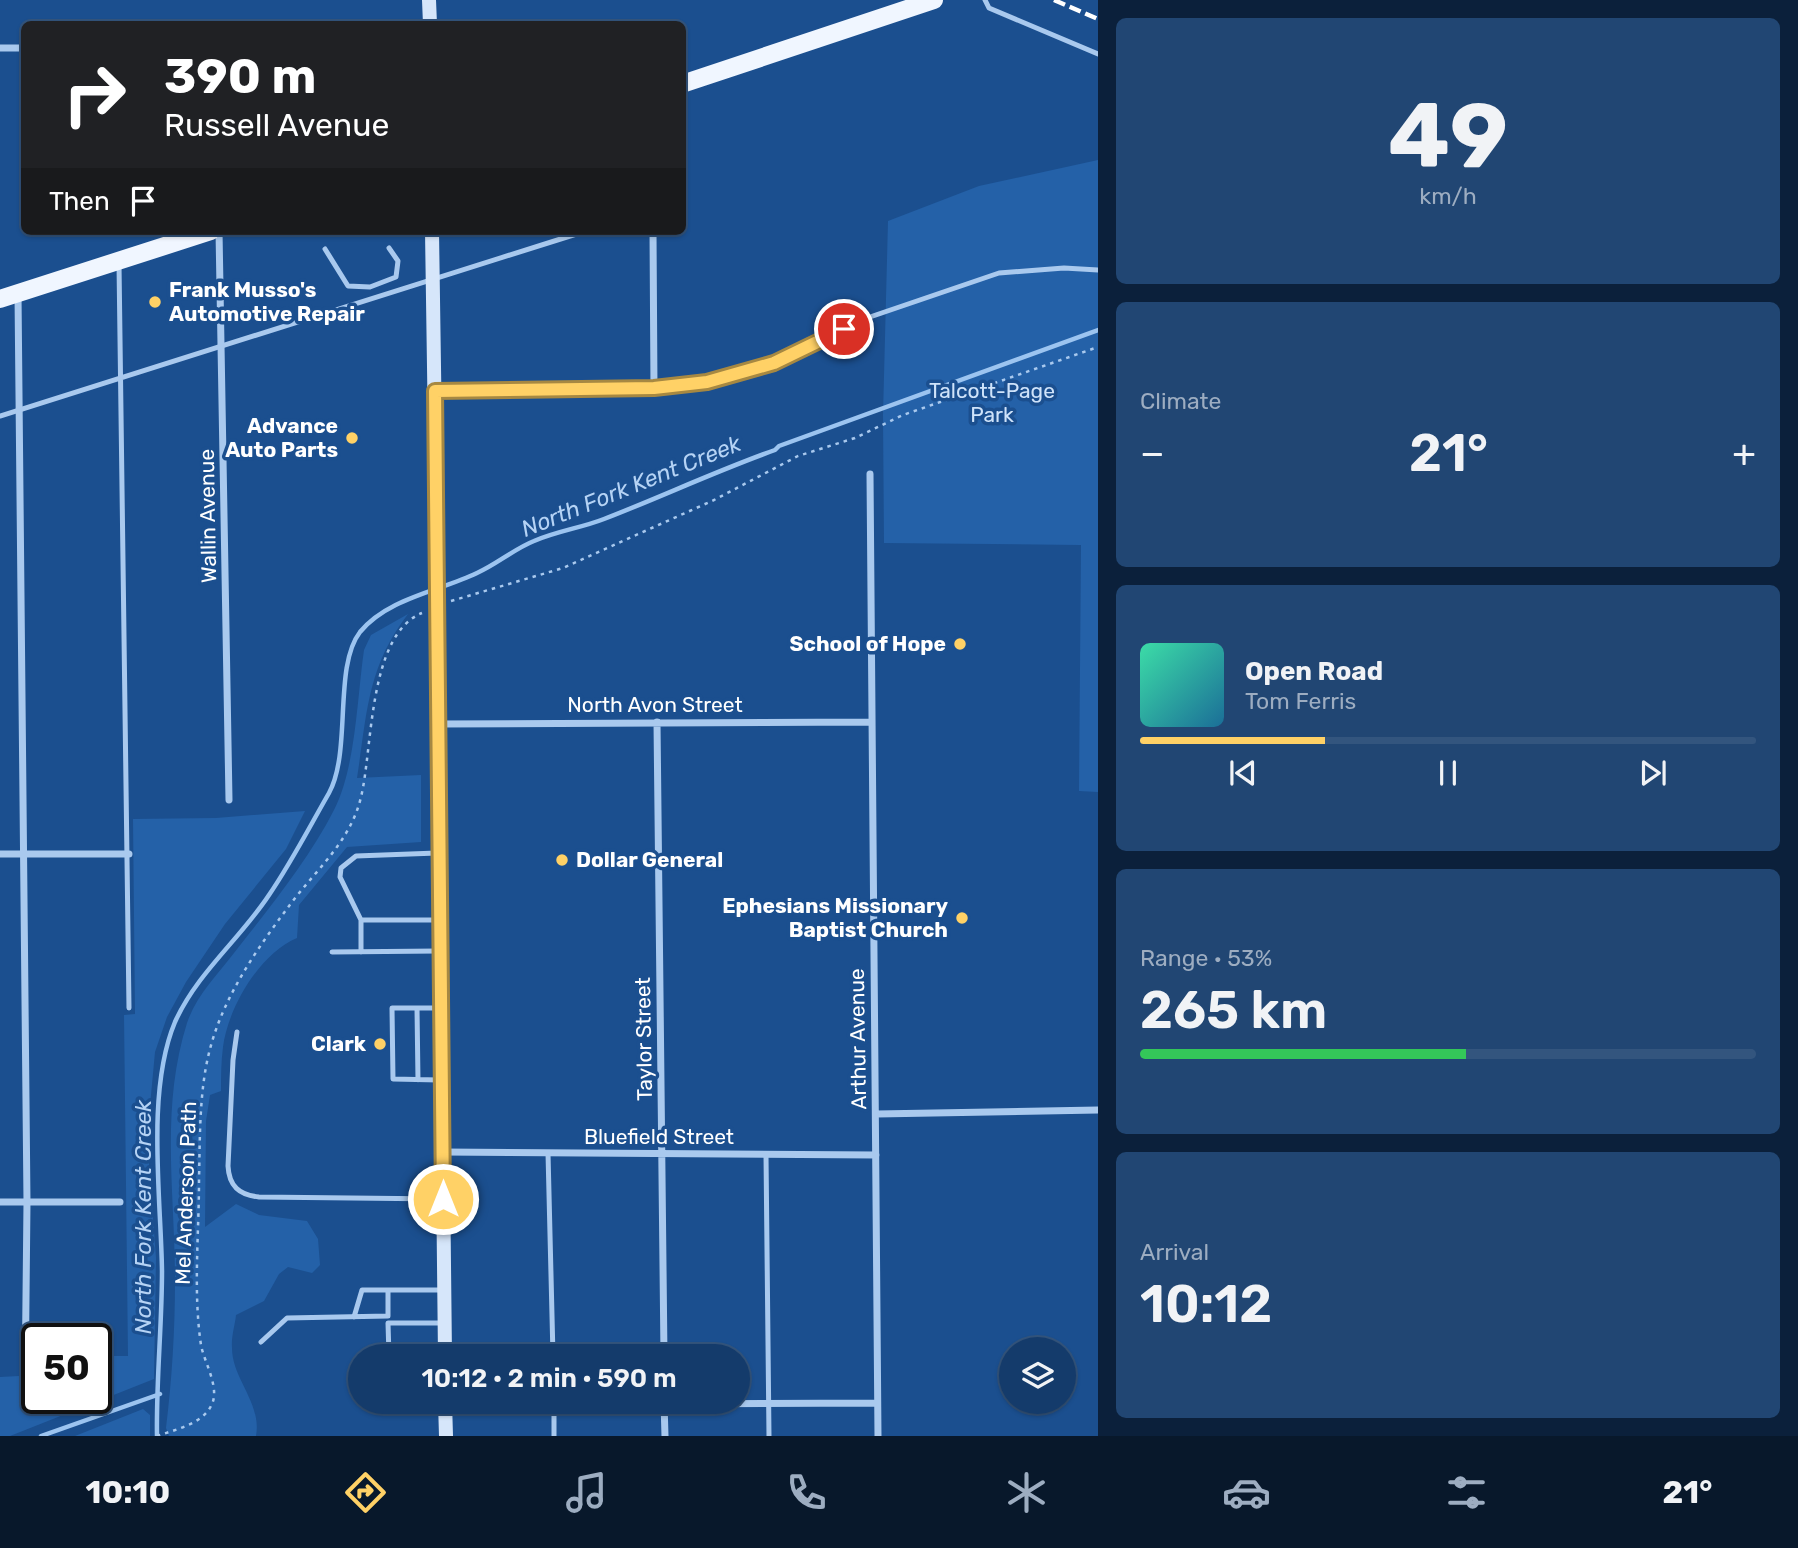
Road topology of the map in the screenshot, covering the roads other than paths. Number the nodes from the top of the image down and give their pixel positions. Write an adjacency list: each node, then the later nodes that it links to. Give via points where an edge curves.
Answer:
1 (429, 0): 4 (main road)
2 (934, 0): 8 (main road)
3 (985, 0): 7 (lane, via 989,8)
4 (430, 21)
5 (0, 48): 6 (street)
6 (21, 48)
7 (1098, 54)
8 (686, 83)
9 (199, 235): 16 (main road)
10 (219, 235): 21 (street, Wallin Avenue)
11 (432, 235): 18 (main road)
12 (566, 235): 18 (lane)
13 (653, 235): 23 (street)
14 (389, 248): 15 (lane, via 398,261 396,277 360,289 348,286)
15 (325, 249)
16 (119, 261): 19 (main road); 22 (lane)
17 (1098, 270): 20 (lane, via 999,273)
18 (433, 281): 21 (lane); 24 (main road)
19 (9, 296): 25 (street)
20 (867, 318): 23 (street, via 774,363 707,382)
21 (223, 346): 22 (lane); 31 (street, Wallin Avenue)
22 (122, 378): 25 (lane); 35 (lane)
23 (654, 388): 24 (street)
24 (435, 391): 30 (main road, bridge)
25 (20, 409): 26 (lane); 34 (street)
26 (0, 416)
27 (870, 474): 29 (street, Arthur Avenue)
28 (657, 722): 29 (street, North Avon Street); 30 (street, North Avon Street); 51 (street, Taylor Street)
29 (872, 722): 48 (street, Arthur Avenue)
30 (438, 724): 32 (main road)
31 (229, 800)
32 (440, 853): 36 (lane, via 356,856 347,862 340,877); 37 (main road)
33 (0, 854): 34 (street)
34 (24, 854): 35 (street); 56 (street)
35 (129, 854): 41 (lane)
36 (362, 920): 37 (lane); 40 (lane)
37 (440, 920): 38 (main road)
38 (441, 951): 40 (lane); 43 (main road)
39 (332, 952): 40 (lane)
40 (361, 952)
41 (129, 1008)
42 (417, 1008): 43 (lane); 45 (lane); 45 (lane, via 392,1008 393,1079)
43 (441, 1008): 46 (main road)
44 (237, 1032): 54 (lane, via 228,1166 237,1190 259,1197)
45 (418, 1080): 46 (lane)
46 (442, 1080): 49 (main road)
47 (1098, 1110): 48 (street)
48 (877, 1114): 53 (street, Arthur Avenue)
49 (443, 1152): 50 (street, Bluefield Street); 54 (main road)
50 (548, 1153): 51 (street, Bluefield Street); 67 (lane)
51 (663, 1155): 52 (street, Bluefield Street); 68 (street, Taylor Street)
52 (766, 1155): 53 (street, Bluefield Street); 70 (lane)
53 (876, 1156): 71 (street, Arthur Avenue)
54 (443, 1199): 59 (main road)
55 (0, 1202): 56 (street)
56 (27, 1202): 57 (street); 62 (street)
57 (120, 1202)
58 (388, 1290): 59 (lane); 60 (lane, via 362,1290); 61 (lane)
59 (444, 1290): 63 (main road)
60 (354, 1317): 61 (lane); 64 (lane, via 287,1318)
61 (388, 1320): 63 (lane); 65 (lane)
62 (26, 1323)
63 (444, 1323): 66 (main road)
64 (261, 1342)
65 (389, 1344)
66 (445, 1344)
67 (553, 1344)
68 (664, 1344)
69 (750, 1403): 70 (street)
70 (769, 1403): 71 (street); 78 (lane)
71 (877, 1403): 79 (street, Arthur Avenue)
72 (445, 1414): 75 (main road)
73 (554, 1414): 76 (lane)
74 (664, 1414): 77 (street)
75 (446, 1436)
76 (554, 1436)
77 (664, 1436)
78 (769, 1436)
79 (878, 1436)

